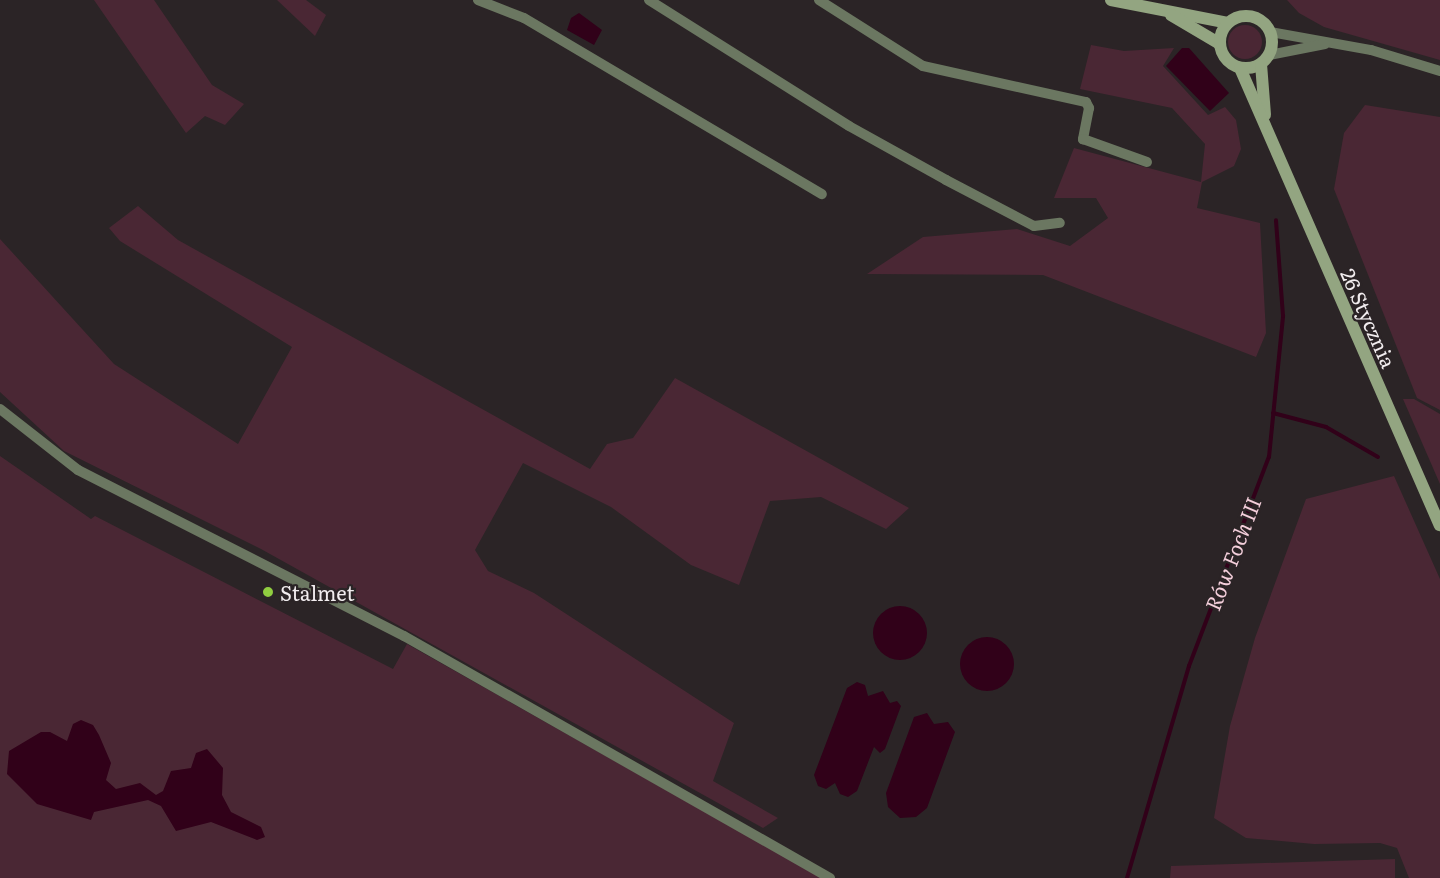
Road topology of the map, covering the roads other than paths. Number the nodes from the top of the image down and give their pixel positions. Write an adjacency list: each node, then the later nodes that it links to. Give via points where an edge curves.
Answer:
1 (478, 0): 15 (street, via 524,18)
2 (649, 0): 16 (street, via 849,126 946,180 1034,226)
3 (819, 0): 14 (street, via 923,66 1086,102 1089,111 1083,138)
4 (1111, 0): 5 (street)
5 (1167, 13): 6 (street); 8 (street)
6 (1228, 23): 7 (street, via 1249,17); 8 (street)
7 (1270, 32): 9 (street); 10 (street)
8 (1220, 44): 11 (street, via 1224,56)
9 (1329, 44): 10 (street); 12 (street, via 1378,52)
10 (1265, 59): 11 (street); 13 (street, 26 Stycznia)
11 (1240, 68): 13 (street, 26 Stycznia)
12 (1440, 71)
13 (1265, 126): 18 (street, 26 Stycznia)
14 (1148, 162)
15 (822, 194)
16 (1060, 223)
17 (0, 409): 19 (street, via 78,470 404,636)
18 (1440, 525)
19 (830, 878)

